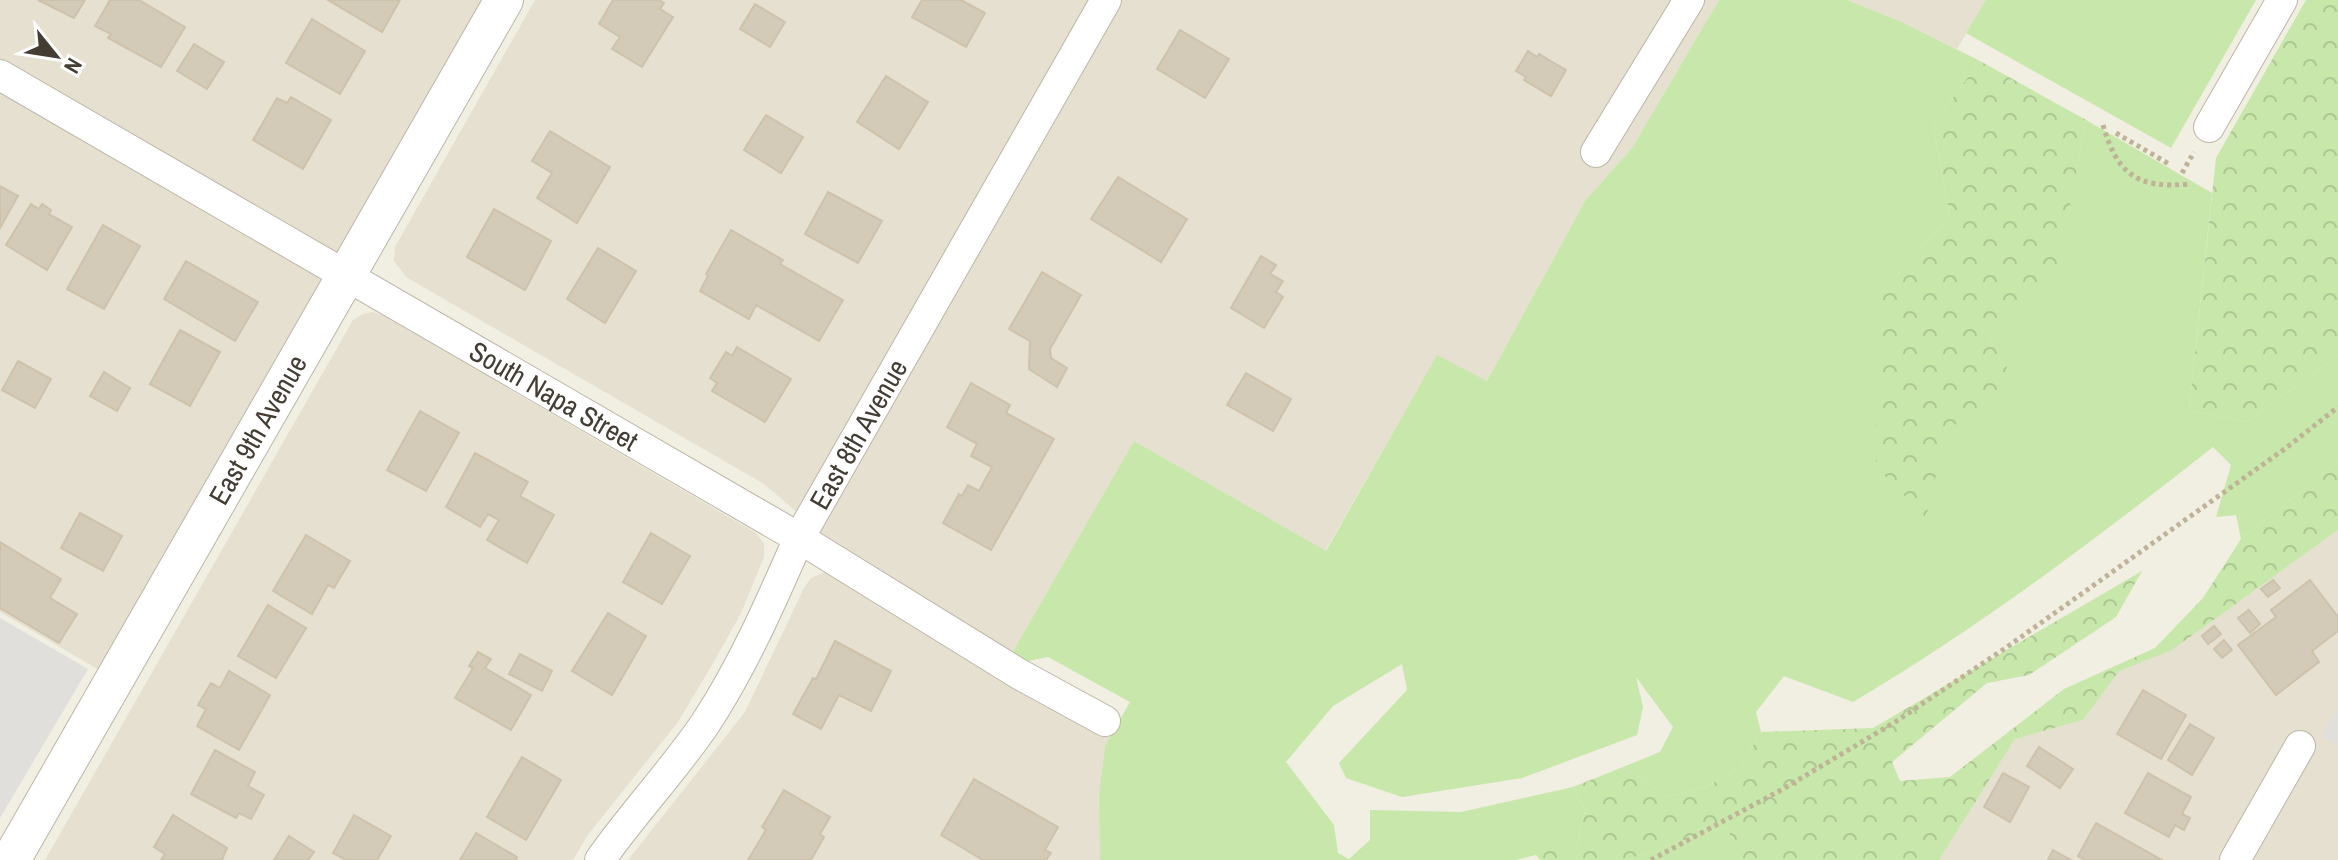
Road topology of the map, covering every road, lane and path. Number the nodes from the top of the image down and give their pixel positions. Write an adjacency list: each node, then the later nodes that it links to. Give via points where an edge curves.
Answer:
1 (504, 0): 12 (street, East 9th Avenue)
2 (1106, 0): 14 (street, East 8th Avenue)
3 (1689, 0): 9 (street)
4 (2282, 0): 7 (street)
5 (0, 75): 12 (street, South Napa Street)
6 (2103, 125): 11 (path, via 2123,170 2164,186)
7 (2209, 127)
8 (2116, 133): 10 (path)
9 (1596, 152)
10 (2169, 164)
11 (2189, 184)
12 (347, 278): 14 (street, South Napa Street); 17 (street, East 9th Avenue)
13 (2338, 407): 19 (path, via 1907,714)
14 (799, 538): 15 (street, South Napa Street); 18 (street, East 8th Avenue, via 726,691)
15 (1105, 721)
16 (2300, 746): 20 (street)
17 (11, 860)
18 (600, 860)
19 (1651, 860)
20 (2235, 860)

